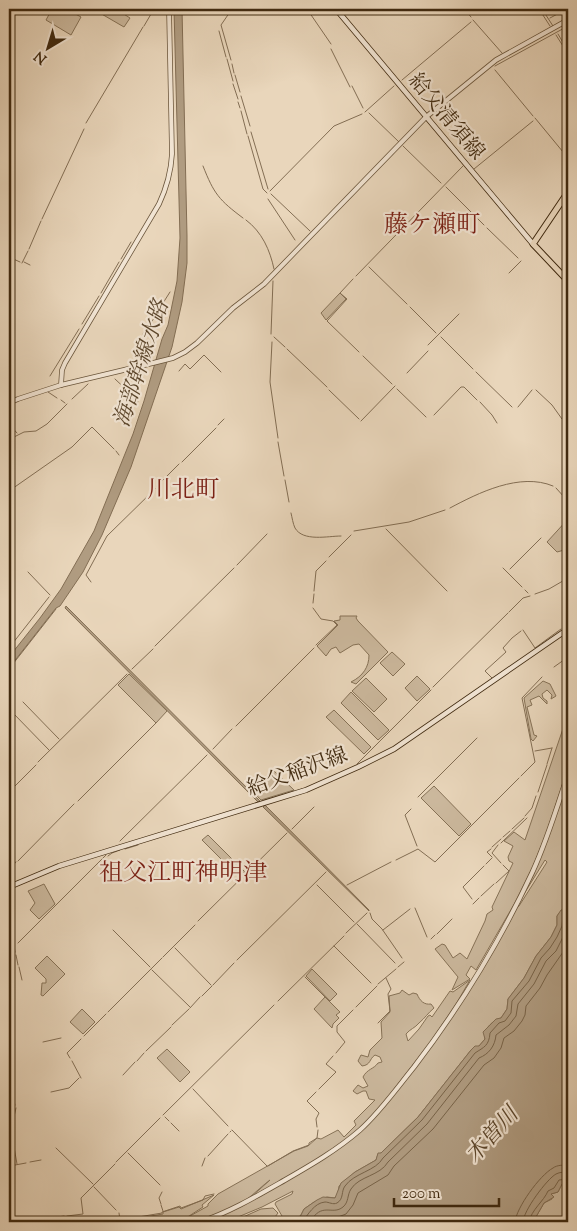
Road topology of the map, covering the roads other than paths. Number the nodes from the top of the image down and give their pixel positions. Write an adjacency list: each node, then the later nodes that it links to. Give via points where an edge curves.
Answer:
1 (169, 9): 8 (street, via 172,154 167,187 65,363)
2 (336, 9): 4 (main road, 給父清須線)
3 (568, 20): 4 (street, via 496,60)
4 (426, 117): 6 (main road, 給父清須線); 8 (street, via 264,284 197,343 173,358)
5 (568, 192): 6 (main road)
6 (533, 244): 7 (main road)
7 (568, 281)
8 (61, 385): 9 (street)
9 (9, 404)
10 (568, 628): 12 (main road, 給父稲沢線, via 394,749 358,767 306,790 76,860)
11 (568, 774): 13 (street, via 533,872 500,933 446,1022 398,1086 369,1121 345,1142 257,1196)
12 (9, 887)
13 (200, 1222)

